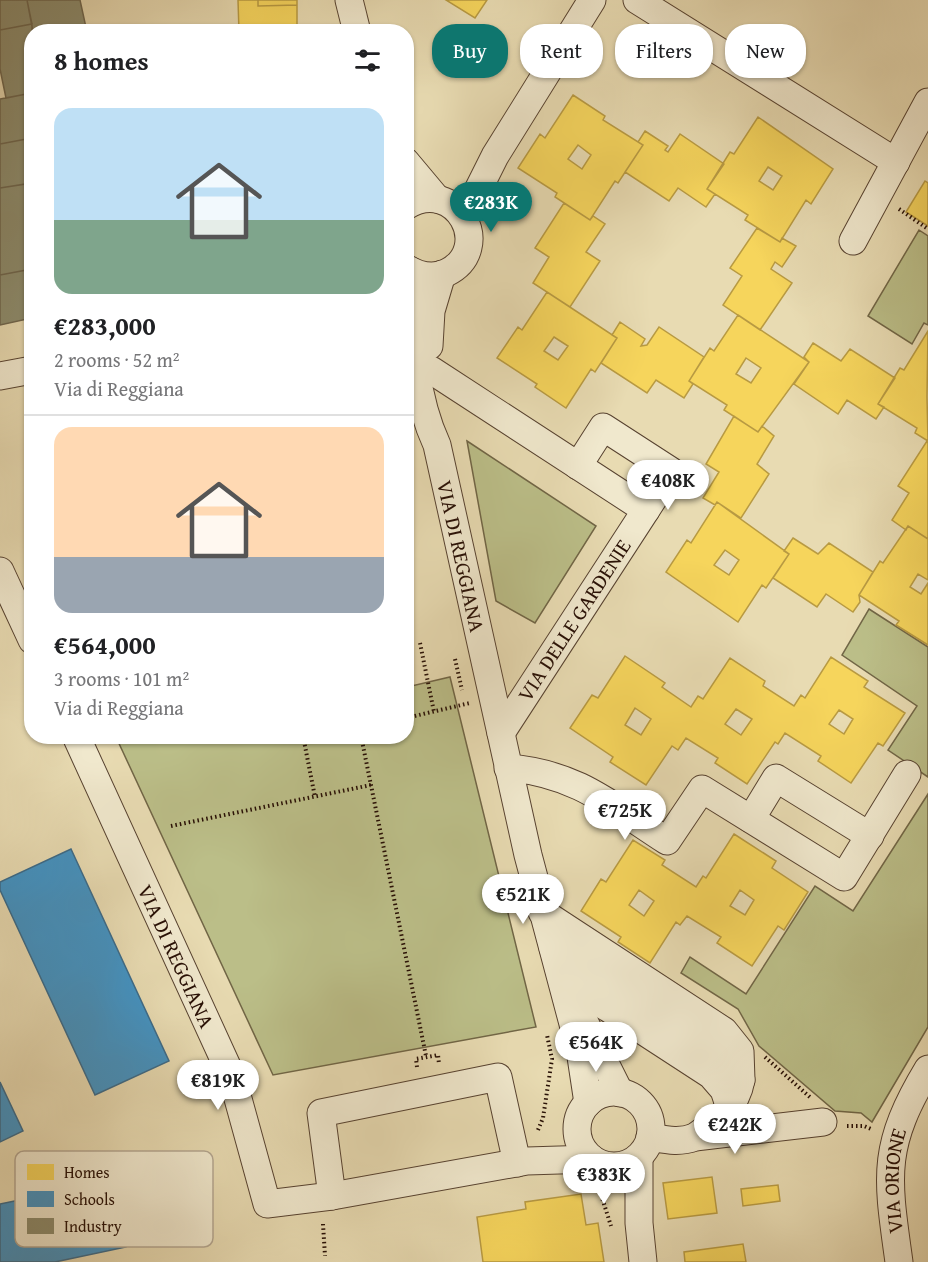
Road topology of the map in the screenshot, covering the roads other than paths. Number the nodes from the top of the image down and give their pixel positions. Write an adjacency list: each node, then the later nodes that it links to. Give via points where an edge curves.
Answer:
1 (335, 0): 5 (street)
2 (350, 0): 6 (street)
3 (592, 0): 8 (street)
4 (637, 0): 9 (street)
5 (340, 24)
6 (355, 24)
7 (928, 102): 9 (street)
8 (495, 156): 11 (street); 13 (street)
9 (896, 162): 14 (street)
10 (414, 171): 11 (street)
11 (440, 200): 12 (street); 13 (street)
12 (414, 202)
13 (464, 218): 15 (street, via 469,236 465,255 458,265)
14 (853, 241)
15 (442, 274): 16 (street, VIA DI REGGIANA); 17 (street, VIA DI REGGIANA)
16 (414, 279)
17 (418, 368): 20 (street); 24 (street, VIA DI REGGIANA, via 438,418 437,445)
18 (24, 372): 19 (street)
19 (0, 376)
20 (578, 466): 21 (street); 21 (street, VIA DELLE GARDENIE, via 603,427 671,471)
21 (646, 510): 24 (street, VIA DELLE GARDENIE)
22 (0, 571): 23 (street)
23 (24, 623)
24 (501, 734): 26 (street, VIA DI REGGIANA)
25 (80, 744): 43 (street, VIA DI REGGIANA, via 232,1077 267,1204)
26 (508, 768): 28 (street, via 538,771 574,782 667,841 702,789); 30 (street, VIA DI REGGIANA)
27 (907, 774): 29 (street)
28 (751, 819): 29 (street, via 844,877); 29 (street, via 776,778)
29 (870, 836)
30 (542, 912): 31 (street, VIA DI REGGIANA); 34 (street, via 724,1031 740,1051)
31 (553, 948): 32 (street, VIA DI REGGIANA); 34 (street, via 718,1054)
32 (563, 982): 35 (street, VIA DI REGGIANA); 36 (street, via 711,1075 724,1090); 37 (street, VIA DI REGGIANA, via 580,1050)
33 (928, 1069): 46 (street, VIA ORIONE, via 898,1126 889,1165)
34 (741, 1080): 36 (street)
35 (620, 1093): 37 (street, via 598,1096); 40 (street, via 640,1104 651,1125)
36 (730, 1108): 39 (street)
37 (583, 1114): 41 (street, VIA DI REGGIANA); 42 (street, via 580,1143)
38 (823, 1122): 39 (street)
39 (695, 1137): 40 (street)
40 (645, 1147): 42 (street, via 620,1166); 44 (street)
41 (522, 1162): 42 (street, VIA DI REGGIANA); 43 (street, VIA DI REGGIANA); 43 (street, via 498,1077 321,1113)
42 (601, 1162): 44 (street)
43 (332, 1196)
44 (639, 1224): 45 (street)
45 (643, 1262)
46 (899, 1262)

